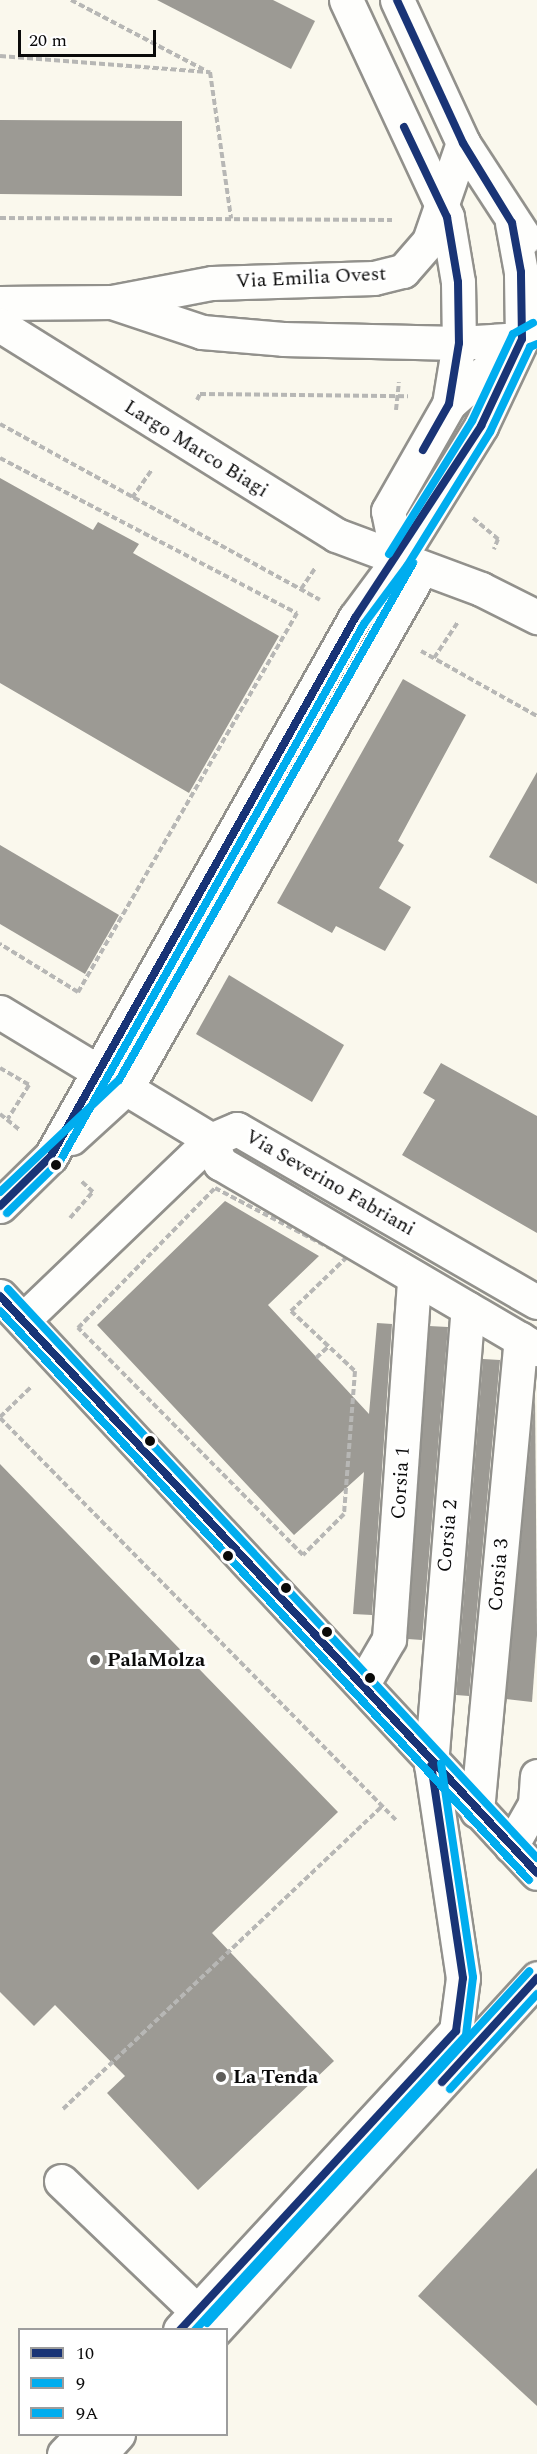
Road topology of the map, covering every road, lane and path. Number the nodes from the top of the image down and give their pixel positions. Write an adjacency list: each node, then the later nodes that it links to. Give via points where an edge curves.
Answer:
1 (71, 0): 5 (path)
2 (346, 0): 7 (street)
3 (397, 0): 6 (street)
4 (0, 56): 5 (path)
5 (210, 72): 9 (path)
6 (463, 142): 7 (street, Via Emilia Ovest); 10 (street)
7 (438, 213): 9 (path); 12 (street, Via Emilia Ovest, via 429,241 403,272 374,278 212,282); 17 (street, via 458,282)
8 (0, 218): 9 (path)
9 (231, 218)
10 (512, 223): 11 (street); 15 (street)
11 (537, 252)
12 (112, 302): 13 (street, Via Emilia Ovest); 16 (street, Via Emilia Ovest, via 202,332)
13 (0, 303)
14 (0, 325): 22 (street, Largo Marco Biagi)
15 (530, 336): 17 (street, Via Emilia Ovest); 19 (street); 27 (street)
16 (404, 343): 17 (street, Via Emilia Ovest); 18 (path)
17 (459, 343): 19 (street)
18 (397, 394): 19 (path); 20 (path); 22 (path, via 200,394)
19 (449, 404): 27 (street, via 388,511)
20 (395, 417)
21 (0, 424): 24 (path)
22 (173, 436): 24 (path); 26 (street, Largo Marco Biagi)
23 (0, 458): 35 (path, via 297,613 78,993)
24 (132, 498): 28 (path)
25 (468, 507): 29 (path, via 475,522 498,539)
26 (336, 535): 27 (street, Largo Marco Biagi); 28 (path)
27 (410, 564): 29 (street, Largo Marco Biagi); 31 (street); 32 (street)
28 (301, 589): 31 (path)
29 (481, 589): 30 (street, Largo Marco Biagi); 33 (path)
30 (537, 617)
31 (355, 618): 38 (street)
32 (387, 632): 33 (path); 39 (street)
33 (434, 658): 34 (path)
34 (537, 716)
35 (0, 944)
36 (0, 1012): 38 (street)
37 (0, 1068): 40 (path, via 29,1084 8,1119)
38 (99, 1069): 39 (street); 42 (street)
39 (127, 1087): 41 (street); 42 (street)
40 (0, 1114)
41 (211, 1140): 44 (street, via 220,1163); 46 (street, Via Severino Fabriani, via 237,1129); 48 (street)
42 (51, 1156): 43 (street)
43 (0, 1206)
44 (414, 1278): 47 (street); 53 (street, Corsia 1, via 389,1640)
45 (0, 1296): 48 (street)
46 (537, 1302)
47 (468, 1308): 49 (street); 54 (street, Corsia 2)
48 (23, 1320): 53 (street, via 237,1553)
49 (529, 1344): 57 (street, Corsia 3)
50 (329, 1346): 50 (path, via 355,1371 344,1514 303,1555 78,1328 215,1188 347,1257 291,1311); 51 (path)
51 (316, 1358)
52 (0, 1418): 56 (path)
53 (364, 1682): 54 (street)
54 (430, 1765): 57 (street); 64 (street, Corsia 2, via 463,1978 456,2031)
55 (537, 1776): 59 (street, via 535,1804)
56 (382, 1806): 58 (path); 62 (path)
57 (477, 1810): 59 (street)
58 (404, 1828)
59 (511, 1846): 60 (street)
60 (537, 1874)
61 (537, 1978): 64 (street)
62 (63, 2109)
63 (61, 2181): 64 (street)
64 (202, 2325)
65 (81, 2436): 67 (street)
66 (116, 2436): 68 (street)
67 (64, 2454)
68 (100, 2454)

